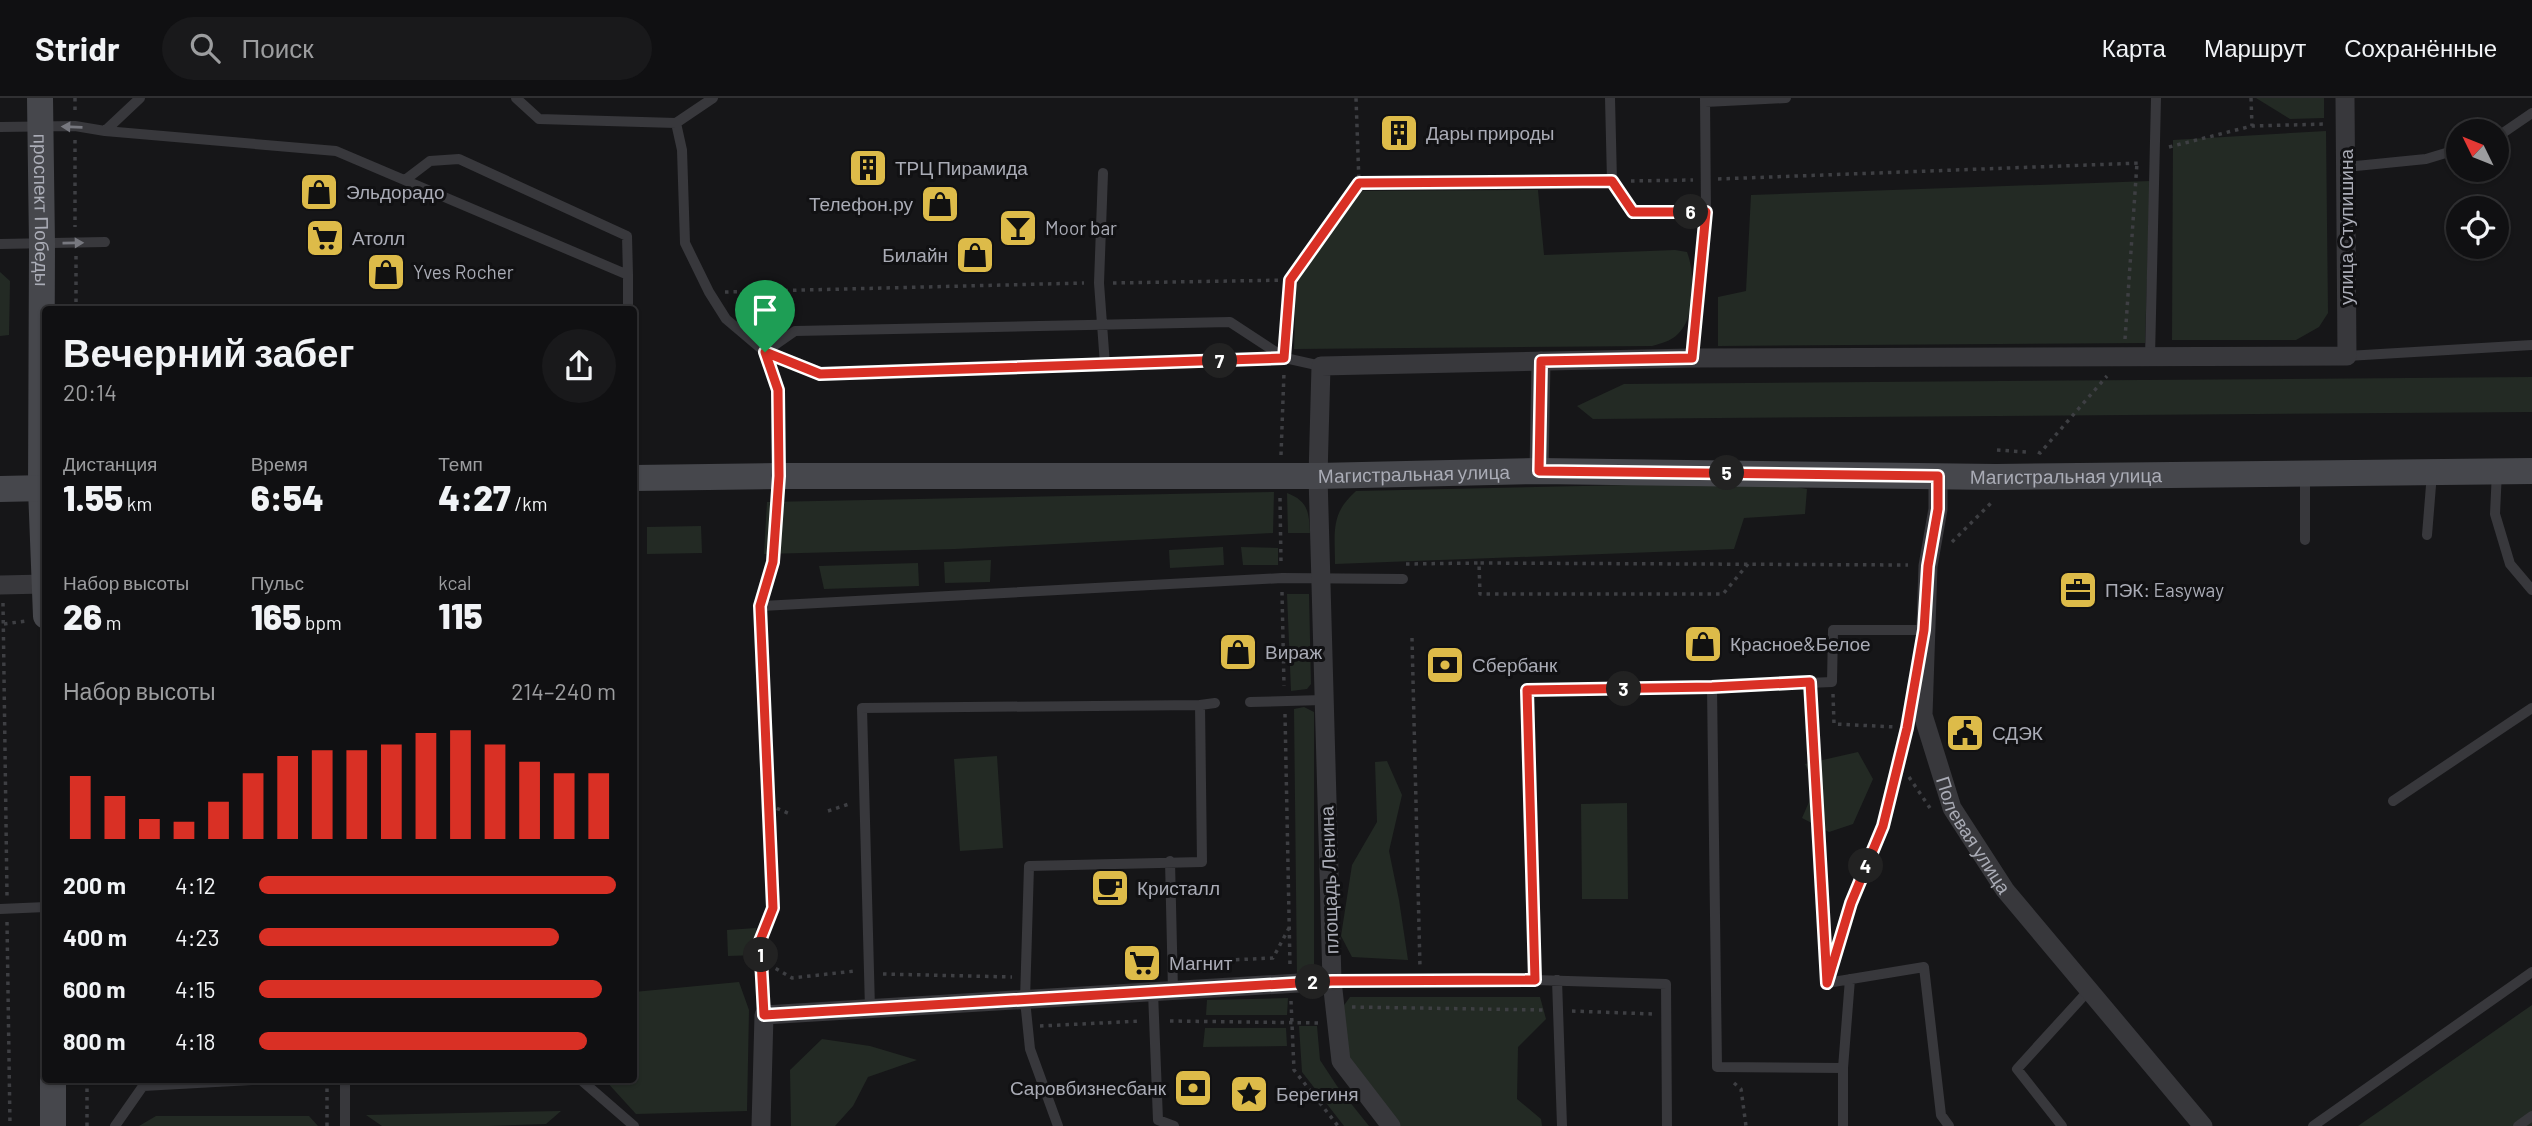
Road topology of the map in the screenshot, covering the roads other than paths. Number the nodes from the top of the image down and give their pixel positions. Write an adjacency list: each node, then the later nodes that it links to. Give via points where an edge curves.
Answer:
1 (40, 98): 13 (main road, проспект Победы)
2 (140, 98): 15 (lane)
3 (516, 98): 11 (lane, via 539,119)
4 (713, 98): 11 (lane)
5 (1610, 98): 20 (lane, via 1612,181 1633,212)
6 (1786, 98): 9 (lane)
7 (2156, 98): 30 (lane)
8 (2345, 98): 17 (street, улица Ступишина)
9 (1705, 100): 20 (lane)
10 (2532, 113): 14 (lane)
11 (676, 123): 29 (lane, via 682,149 685,243 726,319)
12 (0, 127): 13 (lane)
13 (40, 128): 15 (lane, one-way to 13, via 75,126); 23 (main road, проспект Победы)
14 (2510, 128)
15 (105, 131): 19 (lane, via 336,151)
16 (2446, 153): 17 (lane)
17 (2346, 167): 31 (street, улица Ступишина)
18 (1103, 173): 27 (lane)
19 (405, 180): 24 (lane); 24 (lane, via 430,161 459,159 628,236)
20 (1706, 212): 33 (lane)
21 (105, 242): 23 (lane, one-way to 21)
22 (0, 244): 23 (lane)
23 (42, 244): 25 (main road, проспект Победы)
24 (628, 275): 26 (lane)
25 (42, 306)
26 (628, 306)
27 (1101, 324): 29 (lane, via 794,331); 32 (lane, via 1230,322); 35 (lane)
28 (2532, 345): 31 (lane)
29 (765, 352): 35 (lane, via 820,374)
30 (2150, 356): 31 (street); 33 (street)
31 (2347, 356)
32 (1284, 358): 35 (lane); 36 (lane)
33 (1692, 358): 34 (street)
34 (1541, 361): 36 (street); 37 (street)
35 (1105, 365)
36 (1321, 366): 42 (street, площадь Ленина)
37 (1539, 471): 42 (main road, Магистральная улица); 43 (main road, Магистральная улица)
38 (2497, 471): 39 (main road, Магистральная улица); 40 (main road, Магистральная улица); 53 (lane, via 2495,514 2511,564)
39 (2532, 471)
40 (2432, 472): 41 (main road, Магистральная улица); 47 (lane)
41 (2305, 474): 43 (main road, Магистральная улица); 48 (lane)
42 (1318, 476): 44 (main road, Магистральная улица); 49 (street, площадь Ленина)
43 (1938, 476): 55 (street, Полевая улица)
44 (637, 478)
45 (0, 489): 46 (main road)
46 (42, 489)
47 (2427, 535)
48 (2305, 541)
49 (1321, 577): 50 (lane); 54 (lane); 57 (street, площадь Ленина)
50 (1403, 579)
51 (42, 584): 52 (street)
52 (2, 585)
53 (2532, 590)
54 (760, 606)
55 (1924, 630): 56 (lane, via 1833,630 1832,682); 67 (lane, via 1883,826 1851,903 1827,983); 71 (street, Полевая улица, via 1923,715 1952,808 2005,890)
56 (1712, 687): 68 (lane, via 1527,690); 75 (lane, via 1717,1067)
57 (1323, 700): 58 (lane); 69 (street, площадь Ленина)
58 (1250, 702)
59 (1215, 703): 60 (lane)
60 (1200, 705): 63 (lane, via 1202,862); 74 (lane, via 862,708)
61 (2532, 708): 62 (lane)
62 (2393, 801)
63 (1170, 861): 72 (lane); 73 (lane, via 1029,866)
64 (42, 907): 65 (lane)
65 (4, 909)
66 (2532, 972): 96 (lane)
67 (1850, 979): 75 (lane); 93 (lane, via 1924,967 1941,1115)
68 (1535, 980): 69 (lane); 70 (lane)
69 (1332, 981): 72 (street, площадь Ленина); 89 (street, via 1341,1061)
70 (1558, 981): 90 (lane); 91 (lane, via 1666,984)
71 (2090, 990): 94 (lane, via 2017,1069); 95 (street, Полевая улица)
72 (1163, 991): 73 (street, площадь Ленина); 81 (lane)
73 (1025, 1000): 74 (street, площадь Ленина); 87 (lane, via 1030,1049)
74 (870, 1009): 86 (street, площадь Ленина, via 764,1015)
75 (1843, 1068): 92 (lane)
76 (53, 1083): 82 (main road)
77 (198, 1083): 83 (lane, via 143,1086)
78 (345, 1083): 84 (lane)
79 (584, 1083): 85 (lane)
80 (2532, 1116): 97 (lane)
81 (1159, 1123): 88 (lane)
82 (54, 1126)
83 (115, 1126)
84 (345, 1126)
85 (634, 1126)
86 (761, 1126)
87 (1058, 1126)
88 (1174, 1126)
89 (1391, 1126)
90 (1562, 1126)
91 (1667, 1126)
92 (1843, 1126)
93 (1949, 1126)
94 (2062, 1126)
95 (2203, 1126)
96 (2313, 1126)
97 (2518, 1126)

